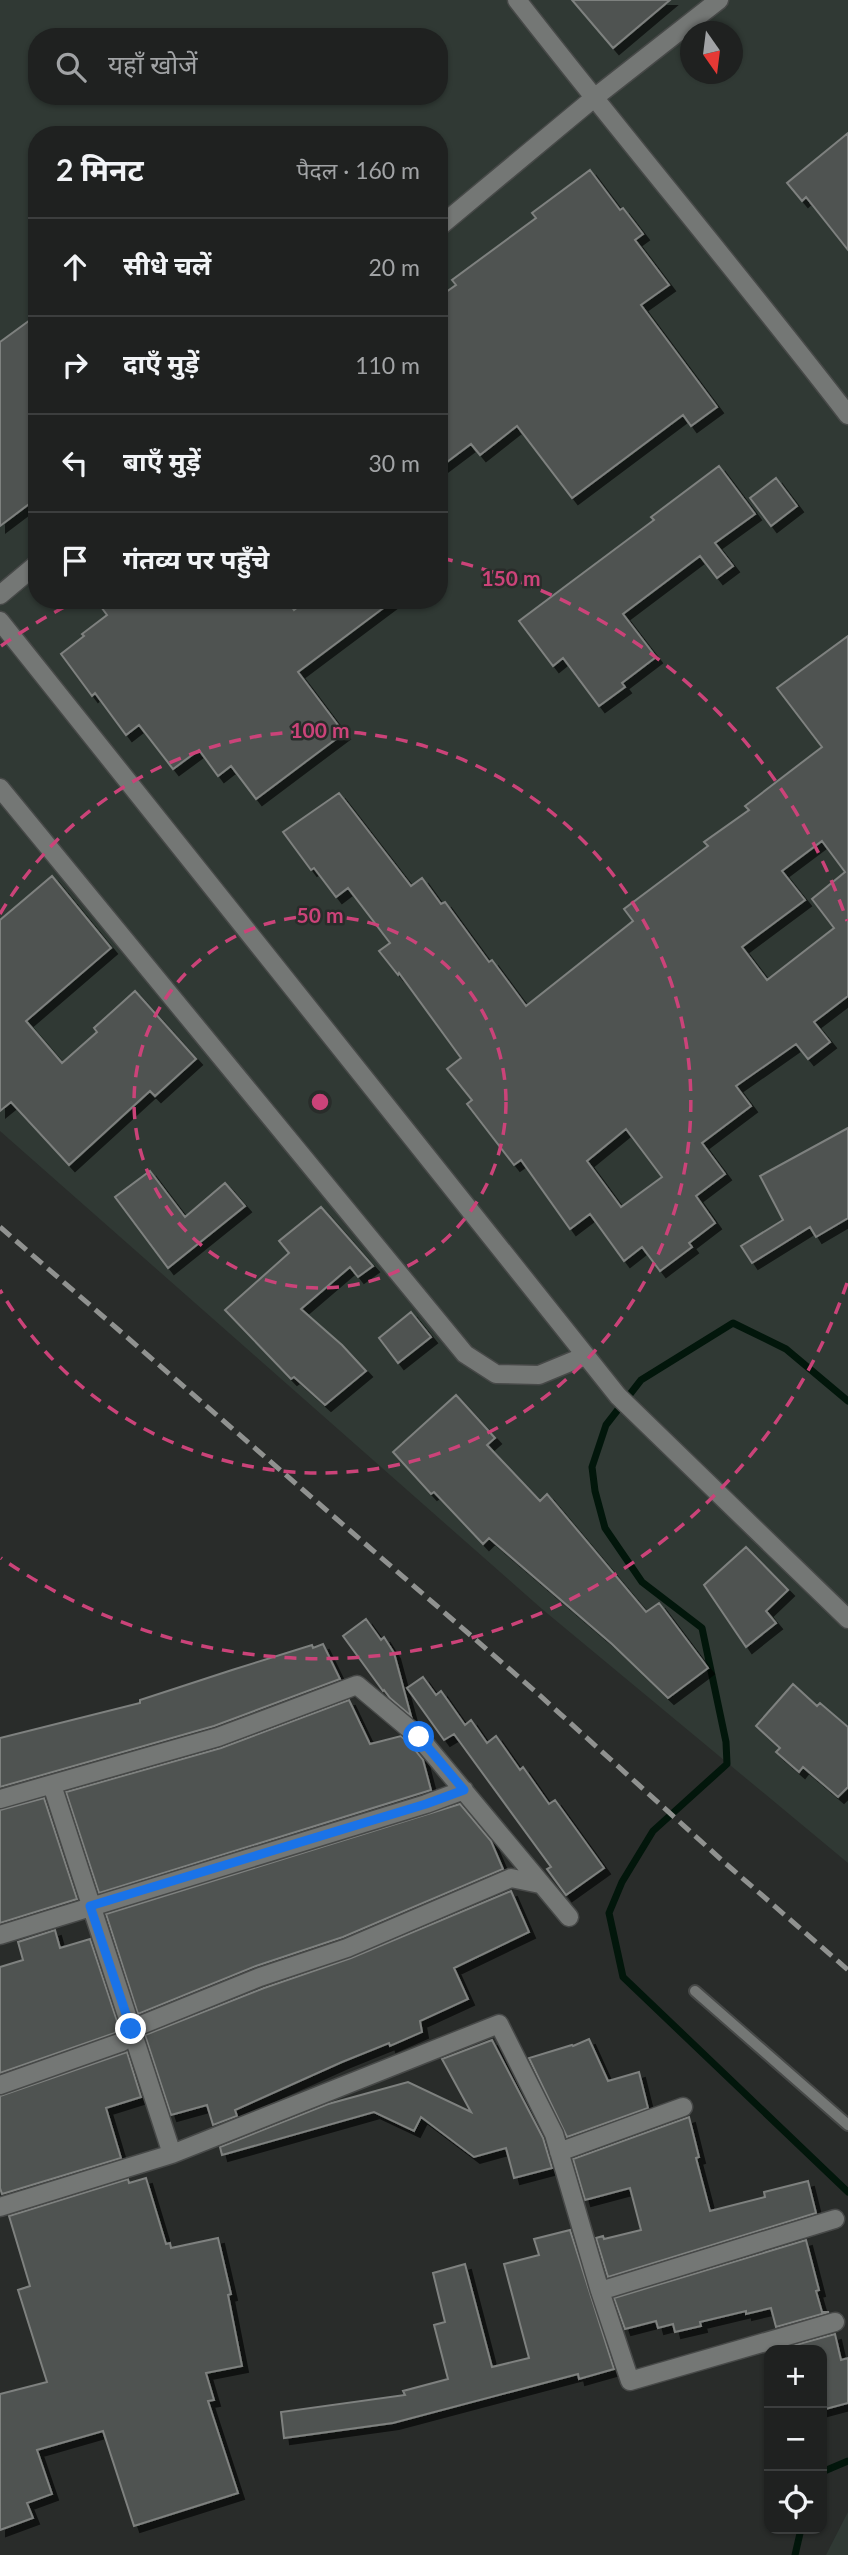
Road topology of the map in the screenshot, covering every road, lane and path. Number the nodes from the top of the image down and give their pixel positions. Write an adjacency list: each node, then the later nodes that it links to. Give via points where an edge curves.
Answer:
1 (517, 0): 3 (street)
2 (719, 0): 3 (street)
3 (594, 98): 4 (street); 5 (street)
4 (448, 220)
5 (848, 415)
6 (28, 572): 7 (street)
7 (0, 595)
8 (0, 621): 10 (street)
9 (0, 788): 10 (street, via 465,1354 496,1374 539,1375)
10 (585, 1356): 11 (street, via 658,1437)
11 (848, 1619)
12 (52, 1785): 13 (street, via 218,1737 357,1685 419,1737); 14 (street); 16 (street)
13 (464, 1790): 15 (street); 16 (street)
14 (0, 1799)
15 (540, 1884): 17 (street); 20 (street, via 511,1878 347,1948)
16 (90, 1906): 18 (street); 20 (street)
17 (569, 1917)
18 (0, 1935)
19 (695, 1991): 23 (lane)
20 (131, 2029): 21 (street, via 122,2042); 25 (street)
21 (0, 2085)
22 (683, 2107): 24 (street)
23 (848, 2125)
24 (559, 2152): 25 (street, via 499,2024); 28 (street)
25 (172, 2154): 26 (street)
26 (0, 2207)
27 (835, 2219): 28 (street)
28 (600, 2291): 29 (street, via 630,2381)
29 (835, 2322)

